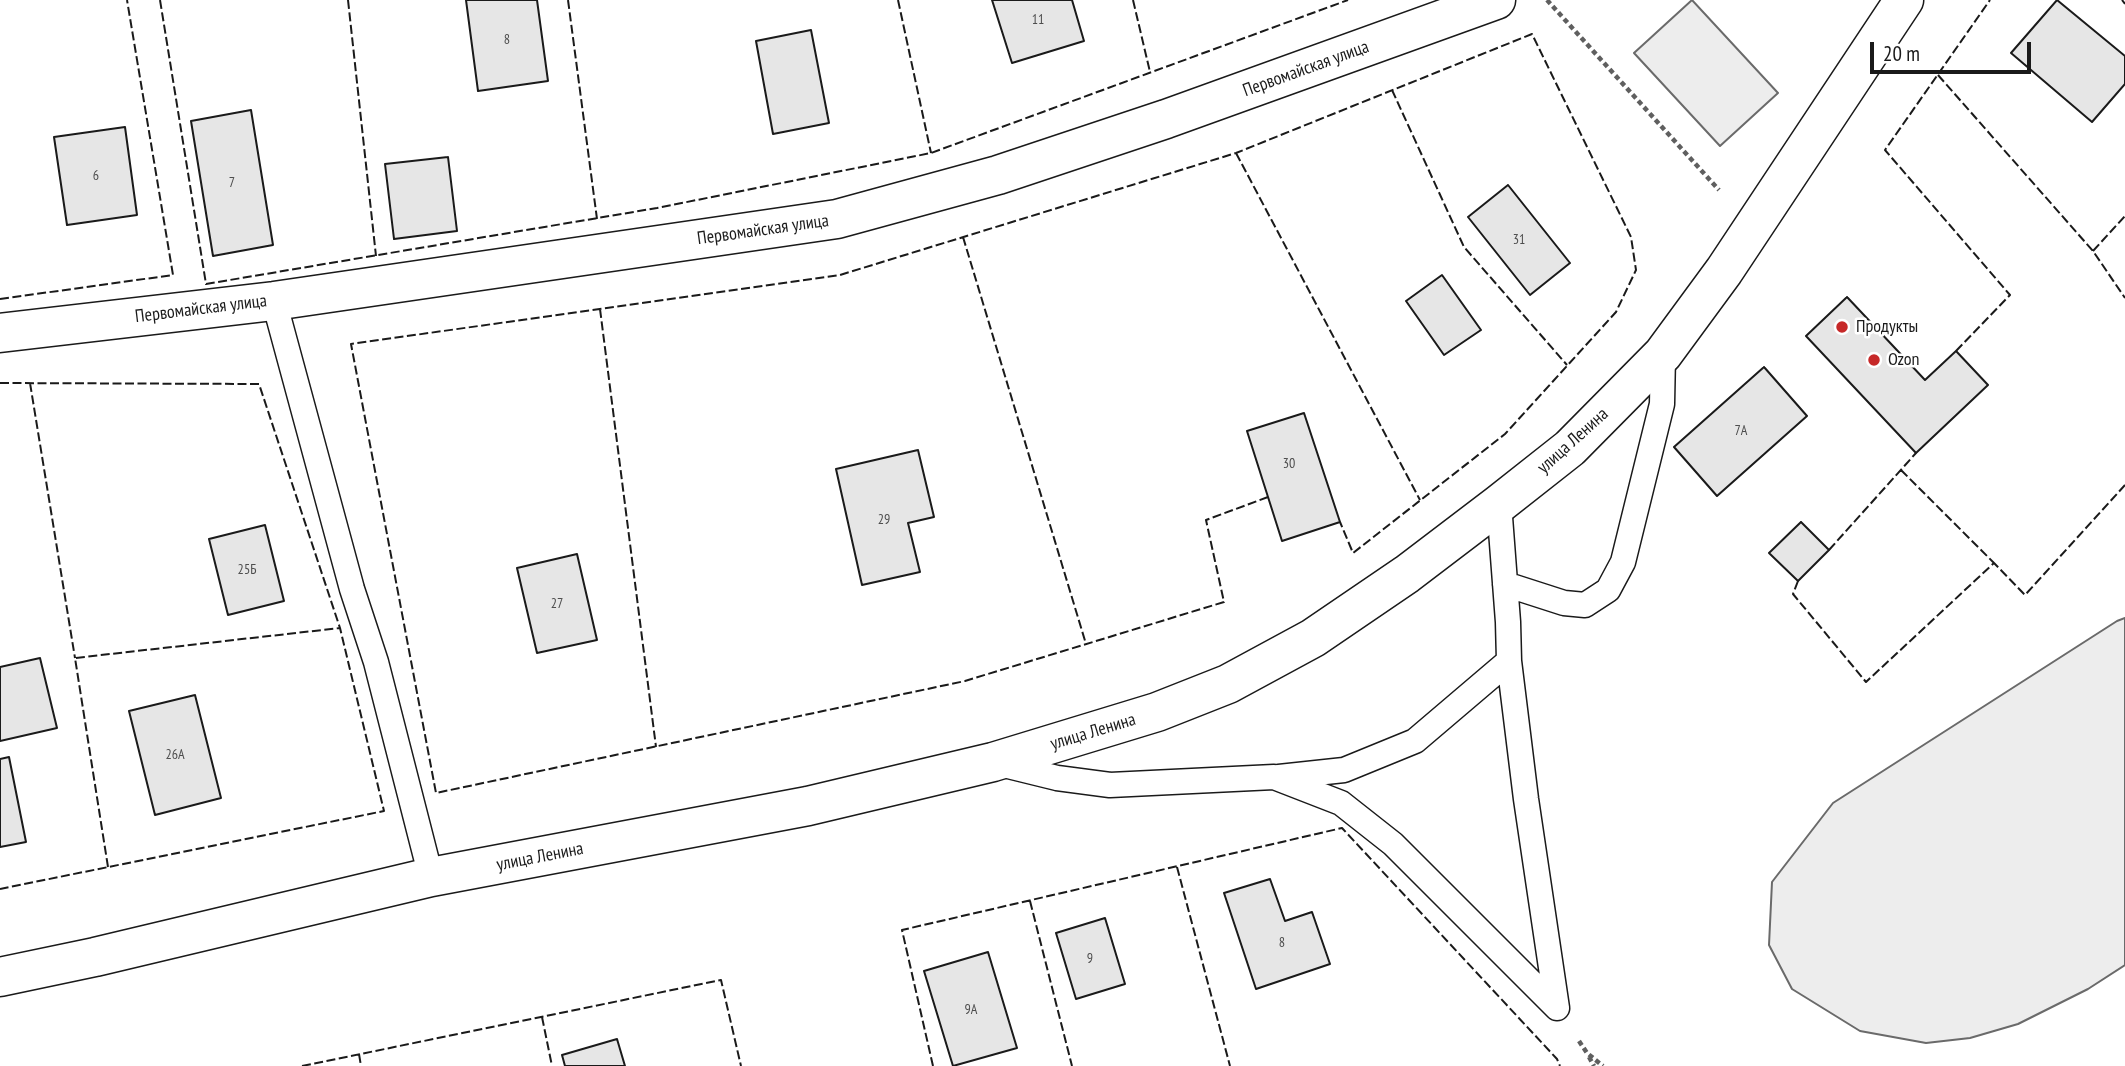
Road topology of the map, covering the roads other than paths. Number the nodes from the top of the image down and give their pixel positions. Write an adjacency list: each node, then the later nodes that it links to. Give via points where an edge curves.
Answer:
1 (1496, 0): 3 (street, Первомайская улица, via 998,175 837,219)
2 (1904, 0): 5 (street, улица Ленина)
3 (274, 301): 4 (street, Первомайская улица); 11 (lane)
4 (0, 332)
5 (1663, 354): 6 (street, улица Ленина, via 1570,448); 7 (lane, via 1662,404 1623,562 1608,590 1585,605)
6 (1499, 504): 7 (lane); 9 (street, улица Ленина, via 1313,638 1228,684 1157,712)
7 (1505, 584): 8 (lane)
8 (1509, 662): 10 (lane, via 1415,741 1344,770); 10 (lane, via 1557,1008 1393,844 1341,803)
9 (993, 762): 10 (lane, via 1110,785); 11 (street, улица Ленина, via 808,806)
10 (1273, 777)
11 (431, 877): 12 (street, улица Ленина)
12 (0, 977)

